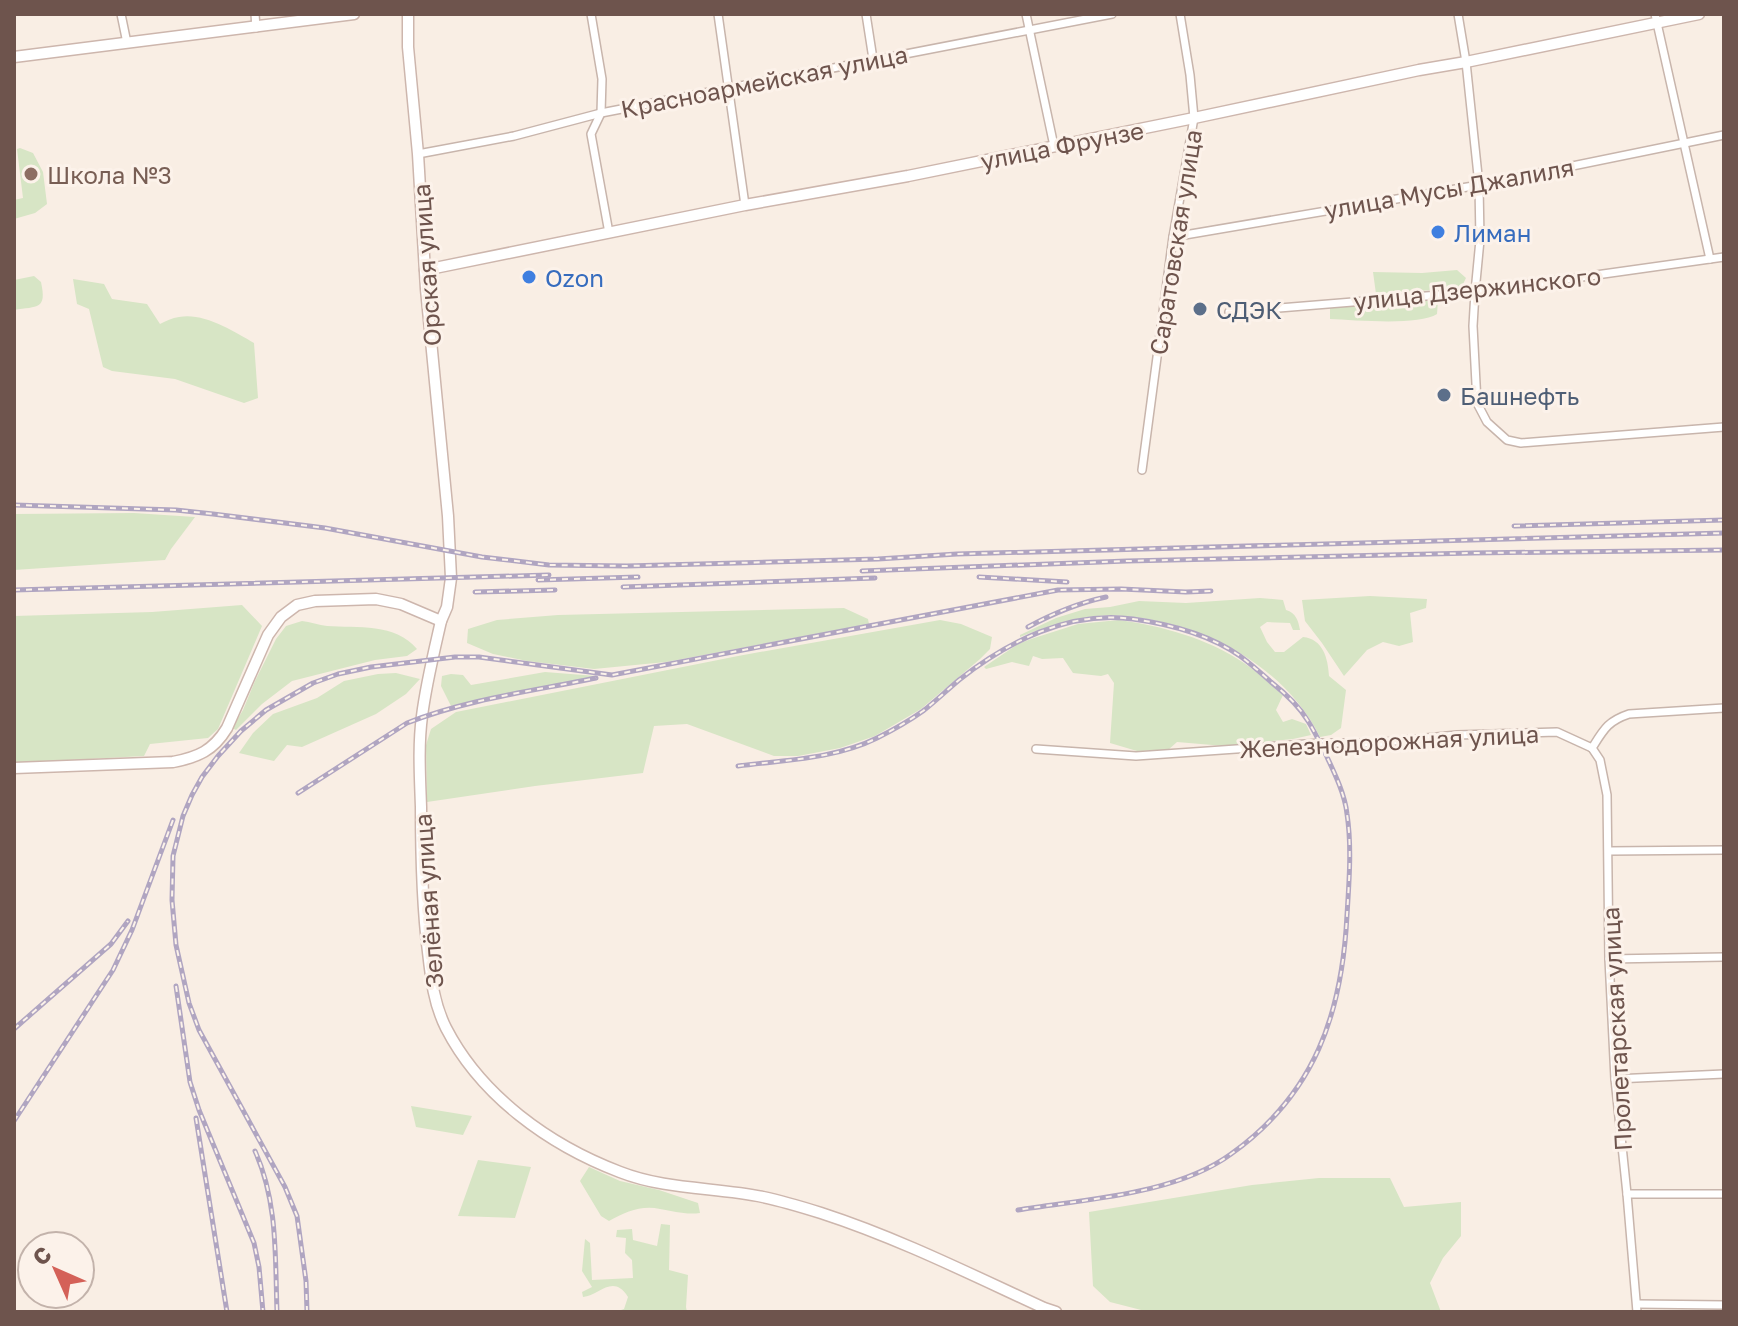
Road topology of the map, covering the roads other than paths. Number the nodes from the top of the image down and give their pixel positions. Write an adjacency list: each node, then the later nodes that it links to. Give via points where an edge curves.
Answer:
1 (121, 14): 16 (street)
2 (255, 14): 14 (street)
3 (354, 14): 14 (street)
4 (408, 14): 26 (street, Орская улица)
5 (591, 14): 21 (street, via 602,79)
6 (718, 14): 20 (street)
7 (866, 14): 18 (street)
8 (1026, 14): 15 (street)
9 (1112, 14): 15 (street, Красноармейская улица)
10 (1180, 14): 22 (street, Саратовская улица)
11 (1458, 14): 19 (street)
12 (1699, 14): 13 (street, улица Фрунзе)
13 (1656, 18): 19 (street, улица Фрунзе); 24 (street)
14 (256, 28): 16 (street)
15 (1030, 31): 18 (street, Красноармейская улица); 25 (street)
16 (127, 43): 17 (street)
17 (14, 57)
18 (873, 59): 20 (street, Красноармейская улица)
19 (1466, 62): 22 (street, улица Фрунзе); 27 (street)
20 (729, 89): 21 (street, Красноармейская улица); 28 (street)
21 (601, 113): 26 (street, Красноармейская улица); 29 (street, via 591,134)
22 (1194, 118): 25 (street, улица Фрунзе); 30 (street, Саратовская улица)
23 (1724, 135): 24 (street, улица Мусы Джалиля)
24 (1684, 143): 27 (street, улица Мусы Джалиля); 32 (street)
25 (1054, 146): 28 (street, улица Фрунзе)
26 (418, 154): 33 (street, Орская улица)
27 (1479, 185): 30 (street, улица Мусы Джалиля); 34 (street)
28 (745, 205): 29 (street, улица Фрунзе)
29 (609, 233): 33 (street, улица Фрунзе)
30 (1173, 237): 37 (street, Саратовская улица)
31 (1724, 257): 32 (street, улица Дзержинского)
32 (1710, 259): 34 (street, улица Дзержинского)
33 (425, 270): 38 (street, Орская улица)
34 (1475, 292): 35 (street, улица Дзержинского); 36 (street, via 1477,403 1487,422 1507,440)
35 (1229, 312)
36 (1724, 427)
37 (1142, 470)
38 (448, 516): 39 (street, Зелёная улица, via 451,578)
39 (441, 621): 43 (street, via 376,599 297,605 268,635 227,728 212,748 173,762); 54 (street, Зелёная улица, via 422,717 425,933 436,1005 473,1069 540,1131 570,1151 622,1173 819,1212)
40 (1724, 708): 41 (street, via 1629,714 1614,719)
41 (1592, 748): 42 (street, Железнодорожная улица, via 1557,732 1136,756); 45 (street, Пролетарская улица, via 1607,795)
42 (1036, 749)
43 (14, 768)
44 (1724, 850): 45 (street)
45 (1609, 851): 47 (street, Пролетарская улица)
46 (1724, 957): 47 (street)
47 (1609, 959): 49 (street, Пролетарская улица)
48 (1724, 1074): 49 (street)
49 (1615, 1079): 50 (street, Пролетарская улица)
50 (1627, 1194): 51 (street); 53 (street, Пролетарская улица)
51 (1724, 1194)
52 (1724, 1305): 53 (street)
53 (1637, 1308)
54 (1056, 1312)

